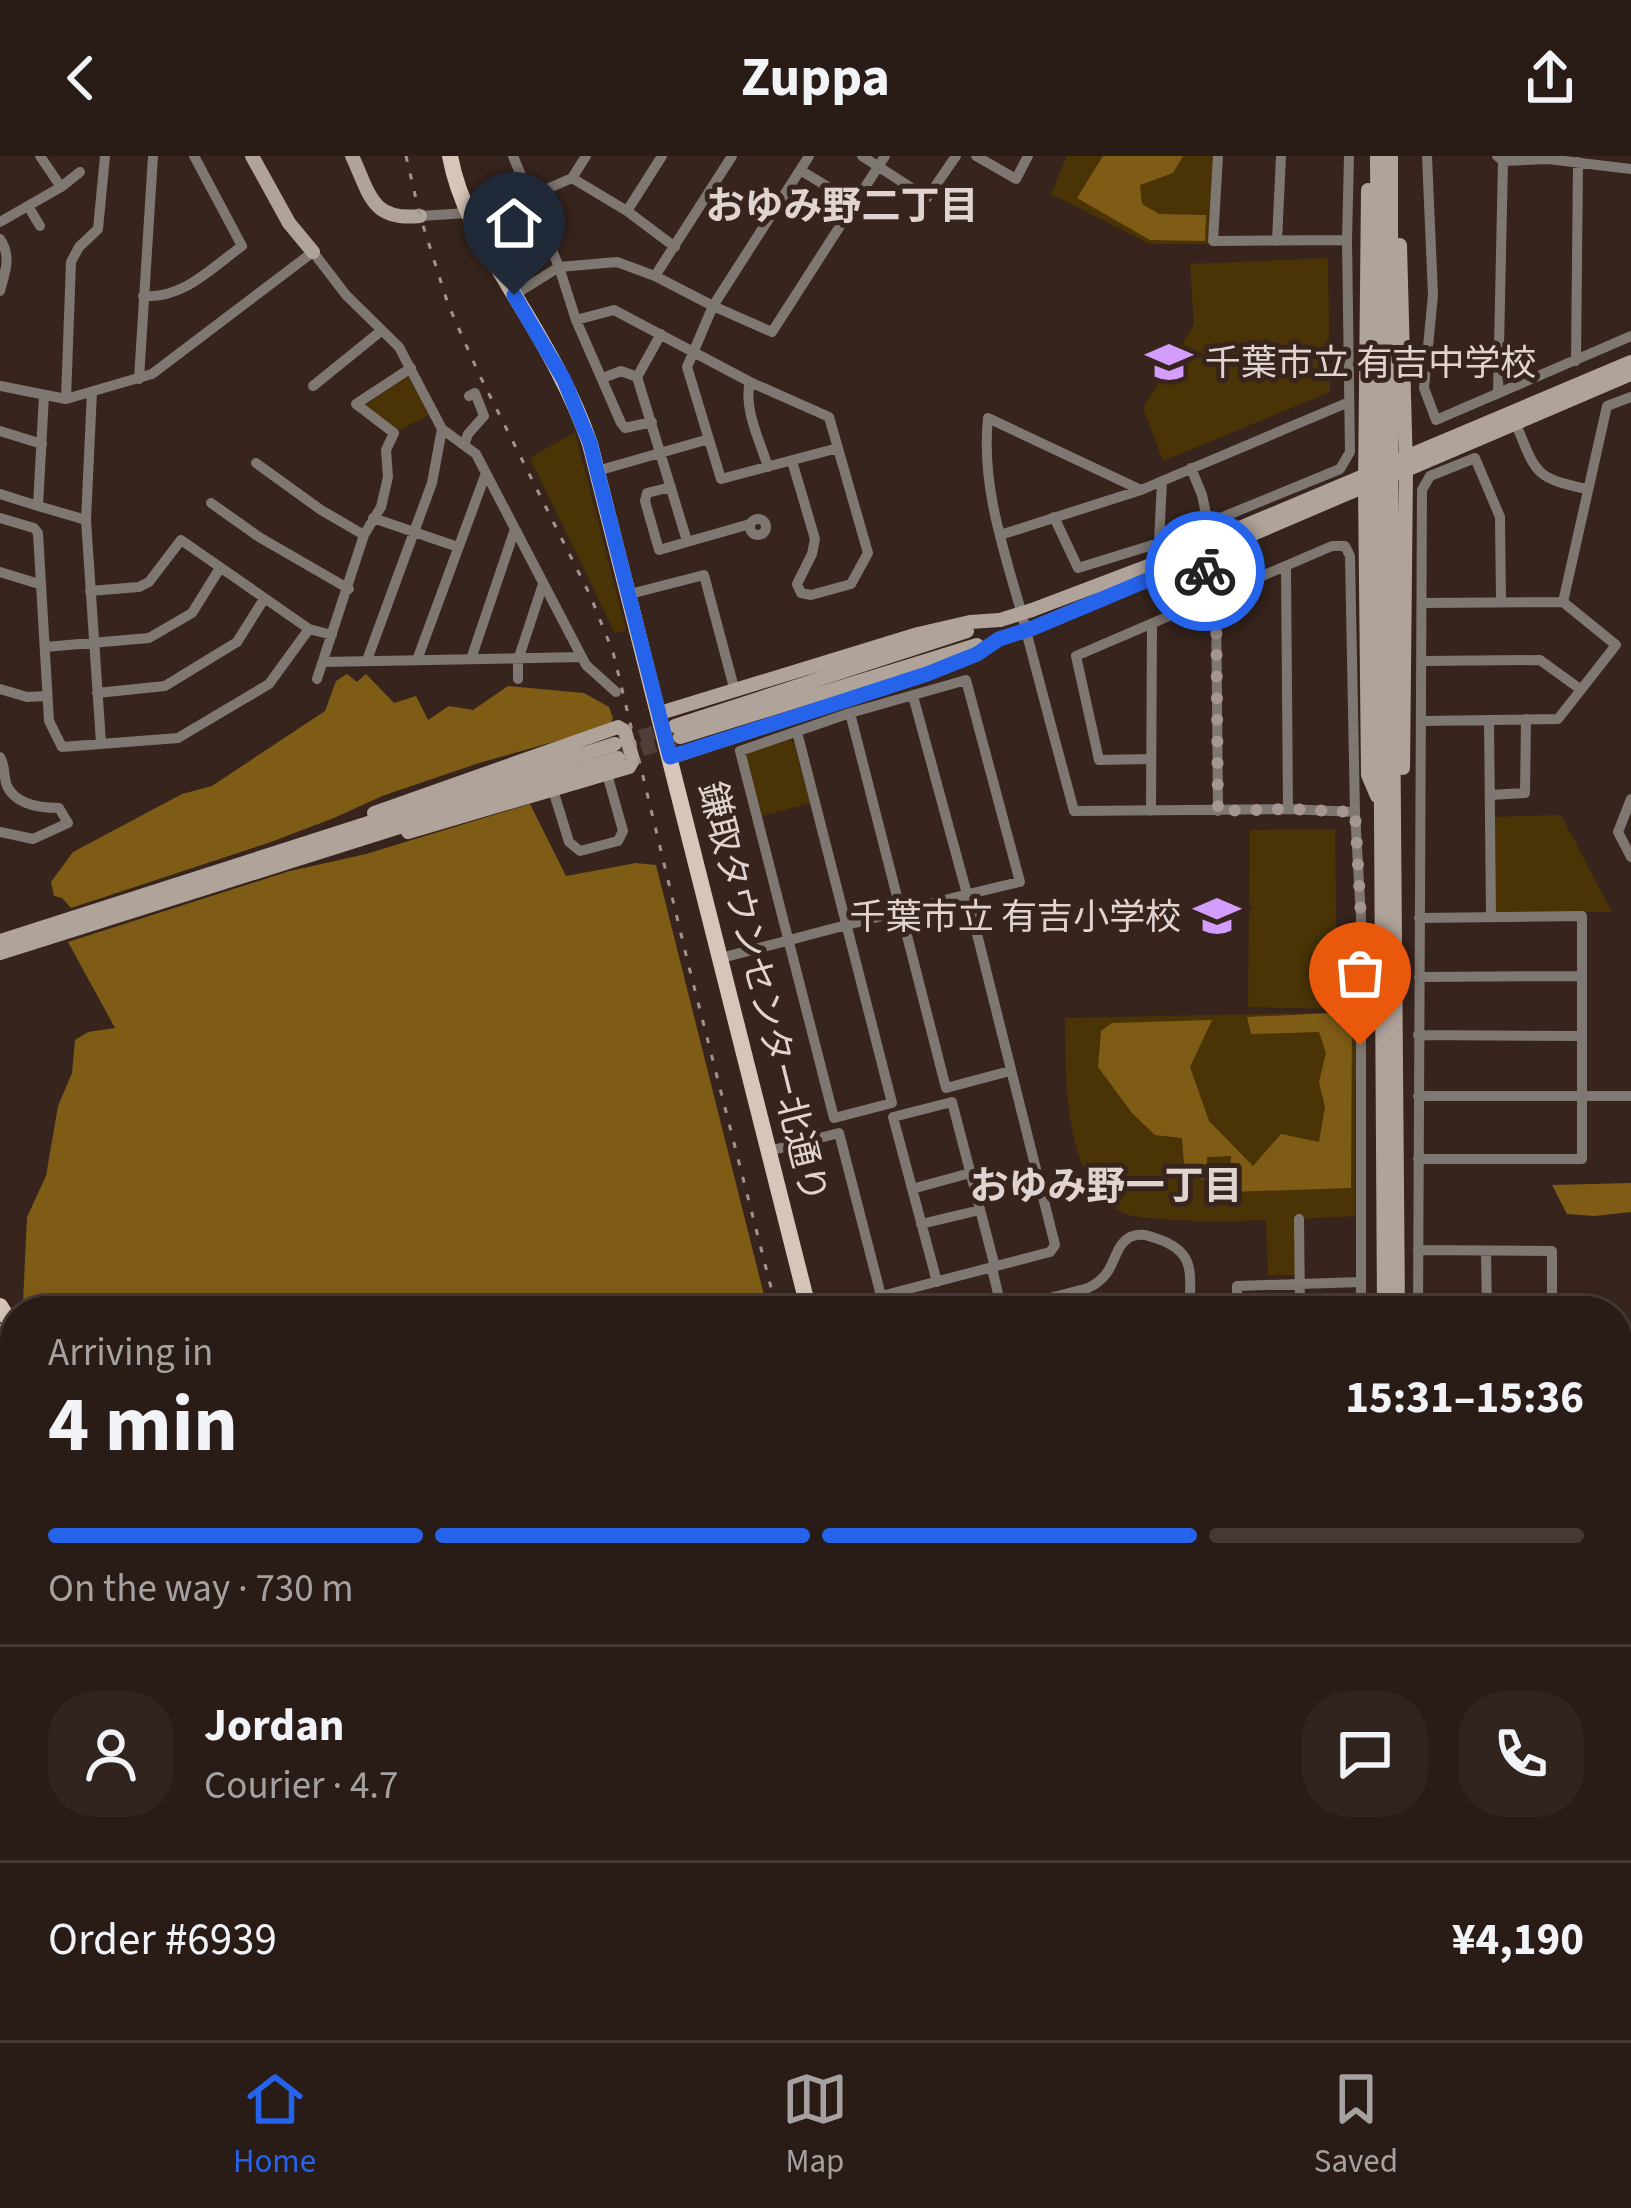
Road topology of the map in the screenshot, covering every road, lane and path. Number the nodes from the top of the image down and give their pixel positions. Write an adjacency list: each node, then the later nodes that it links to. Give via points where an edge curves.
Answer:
1 (40, 156): 30 (street)
2 (105, 156): 70 (street, via 98,230 71,262)
3 (153, 156): 48 (street)
4 (194, 156): 48 (street, via 242,246 180,291)
5 (252, 156): 43 (street)
6 (352, 156): 36 (street, via 380,209 396,218)
7 (450, 156): 35 (main road, 鎌取タウンセンター北通り)
8 (513, 156): 31 (street)
9 (586, 156): 29 (street)
10 (662, 156): 34 (street)
11 (732, 156): 42 (street)
12 (809, 156): 27 (street)
13 (862, 156): 24 (street)
14 (956, 156): 24 (street, via 927,198)
15 (976, 156): 16 (street, via 1016,179)
16 (1028, 156)
17 (1218, 156): 41 (street, via 1214,241)
18 (1281, 156): 41 (street)
19 (1349, 156): 40 (street)
20 (1373, 156): 88 (street); 159 (street)
21 (1392, 156): 83 (street); 159 (street)
22 (1427, 156): 66 (street, via 1433,295 1424,388 1436,420)
23 (1500, 159): 25 (street); 66 (street)
24 (881, 161): 32 (street)
25 (1578, 162): 26 (street); 55 (street)
26 (1631, 169)
27 (800, 170): 32 (street); 49 (street)
28 (80, 172): 30 (street)
29 (572, 178): 31 (street); 34 (street)
30 (61, 187): 33 (street)
31 (531, 196): 44 (street)
32 (853, 202): 49 (street, via 772,332)
33 (28, 206): 37 (street); 38 (street)
34 (627, 211): 42 (street)
35 (467, 213): 36 (street); 47 (main road, 鎌取タウンセンター北通り)
36 (420, 216)
37 (0, 221)
38 (40, 226)
39 (0, 239): 46 (street, via 8,260)
40 (1347, 240): 41 (street); 71 (street)
41 (1276, 241)
42 (675, 247): 45 (street)
43 (313, 252): 51 (street); 61 (street)
44 (559, 267): 45 (street, via 616,262); 47 (street); 50 (street)
45 (655, 276): 49 (street)
46 (0, 290)
47 (514, 295): 86 (main road, 鎌取タウンセンター北通り, via 569,392)
48 (143, 296): 61 (street)
49 (713, 306): 54 (street)
50 (576, 320): 52 (street, via 614,310); 60 (street)
51 (381, 331): 57 (street); 64 (street)
52 (661, 334): 54 (street); 59 (street)
53 (1631, 336): 55 (street)
54 (691, 352): 62 (street); 76 (street, via 687,367)
55 (1576, 361): 66 (street)
56 (1631, 362): 83 (street)
57 (411, 368): 74 (street); 98 (street, via 356,404 394,433)
58 (1631, 374): 73 (street)
59 (638, 377): 60 (street, via 621,371); 72 (street)
60 (603, 378): 72 (street, via 626,428)
61 (139, 379): 65 (street)
62 (750, 382): 79 (street, via 829,417); 84 (street, via 748,404)
63 (0, 386): 67 (street)
64 (314, 386)
65 (92, 392): 70 (street); 99 (street)
66 (1498, 393)
67 (44, 395): 70 (street); 77 (street)
68 (469, 396): 78 (street, via 475,393 484,416)
69 (1631, 397): 91 (street, via 1607,406)
70 (66, 399)
71 (1348, 402): 85 (street); 85 (street, via 1350,452 1340,470 1208,523)
72 (652, 422): 80 (street)
73 (1516, 424): 83 (street); 91 (street, via 1546,478)
74 (442, 429): 78 (street); 102 (street)
75 (0, 431): 77 (street)
76 (709, 439): 80 (street); 84 (street, via 721,478)
77 (42, 444): 95 (street)
78 (464, 445): 87 (street)
79 (838, 448): 81 (street); 81 (street, via 868,553 850,584 811,595 797,584 814,539)
80 (662, 453): 86 (street); 90 (street)
81 (791, 461): 84 (street)
82 (256, 463): 103 (street)
83 (1406, 463): 88 (street, bridge); 159 (street, via 1403,774)
84 (768, 467)
85 (1191, 468): 89 (street)
86 (597, 471): 115 (main road, 鎌取タウンセンター北通り)
87 (486, 473): 101 (street); 106 (street)
88 (1365, 480): 107 (street); 121 (street, bridge); 159 (street, via 1368,775)
89 (1162, 481): 92 (street); 96 (street, via 1160,543 1078,568)
90 (671, 487): 105 (street); 105 (street, via 647,493 645,501 659,550)
91 (1587, 489): 119 (street)
92 (1141, 490): 96 (street); 104 (street, via 988,418)
93 (0, 494): 95 (street)
94 (211, 503): 113 (street)
95 (38, 506): 99 (street)
96 (1054, 517): 104 (street)
97 (0, 518): 111 (street, via 38,533)
98 (373, 518): 102 (street); 103 (street)
99 (86, 520): 114 (street)
100 (750, 524): 105 (street)
101 (515, 529): 112 (street); 129 (street)
102 (413, 531): 106 (street); 132 (street)
103 (364, 535): 113 (street)
104 (1000, 535): 161 (street, via 1074,811)
105 (687, 541)
106 (458, 548): 130 (street)
107 (1200, 558): 116 (street); 125 (street, bridge)
108 (1286, 567): 116 (street); 160 (street); 163 (street, via 1332,546 1345,546 1350,556)
109 (220, 568): 114 (street, via 181,540 139,587); 117 (street); 126 (street, via 192,613 164,630)
110 (0, 572): 111 (street)
111 (39, 584): 127 (street)
112 (544, 584): 128 (street); 131 (street)
113 (349, 589): 124 (street)
114 (90, 591): 126 (street)
115 (630, 594): 137 (street, via 704,575); 144 (main road, 鎌取タウンセンター北通り)
116 (1216, 595): 122 (street); 162 (street)
117 (264, 598): 123 (street); 141 (street, via 237,642 165,686)
118 (1501, 602): 119 (street); 120 (street); 120 (street, via 1500,517 1475,458 1430,476 1422,490)
119 (1563, 602): 139 (street, via 1616,645)
120 (1422, 603): 133 (street)
121 (1000, 620): 125 (street, via 678,732); 144 (street, via 918,634)
122 (1152, 625): 154 (street); 154 (street, via 1076,656 1099,760)
123 (309, 629): 124 (street); 150 (street, via 269,684 178,738)
124 (332, 635): 134 (street)
125 (999, 639): 153 (street, via 927,674)
126 (93, 643): 127 (street); 141 (street)
127 (44, 647): 142 (street)
128 (582, 657): 131 (street); 140 (street)
129 (471, 659): 130 (street); 131 (street)
130 (417, 660): 132 (street)
131 (518, 660): 136 (street)
132 (367, 661): 134 (street)
133 (1422, 661): 139 (street, via 1540,660); 148 (street)
134 (323, 662): 135 (street)
135 (317, 679)
136 (518, 679)
137 (733, 684)
138 (0, 689): 142 (street)
139 (1580, 689): 146 (street, via 1558,719)
140 (616, 692)
141 (97, 693): 150 (street)
142 (47, 696): 150 (street, via 62,747)
143 (913, 696): 145 (street); 167 (street); 167 (street, via 966,680 1020,882)
144 (660, 713): 153 (main road, 鎌取タウンセンター北通り)
145 (850, 713): 149 (street); 168 (street)
146 (1526, 719): 147 (street); 157 (street, via 1526,794)
147 (1489, 720): 148 (street); 157 (street)
148 (1422, 721): 170 (street)
149 (797, 732): 172 (street); 174 (street, via 740,751)
150 (101, 743)
151 (616, 751): 165 (street)
152 (0, 757): 164 (street, via 17,798 59,808 68,823 33,839)
153 (670, 757): 176 (main road, 鎌取タウンセンター北通り)
154 (1150, 759): 161 (street)
155 (607, 774): 156 (street); 156 (street, via 623,831 618,841 580,851 568,842); 165 (street, via 632,764 622,728 371,814)
156 (553, 790): 165 (street, via 372,841)
157 (1490, 795): 169 (street)
158 (1631, 799): 166 (street, via 1618,832)
159 (1387, 800): 207 (street); 208 (street)
160 (1288, 809): 162 (street); 163 (street)
161 (1151, 811): 162 (street)
162 (1218, 811)
163 (1355, 812): 196 (street)
164 (0, 832)
165 (346, 837): 171 (street)
166 (1631, 857)
167 (967, 894): 168 (street); 181 (street)
168 (902, 910): 172 (street); 181 (street, via 946,1088)
169 (1491, 916): 170 (street); 177 (street, via 1582,916)
170 (1419, 918): 178 (street)
171 (73, 923): 173 (street); 175 (street)
172 (846, 926): 174 (street); 174 (street, via 892,1102 834,1118)
173 (0, 941)
174 (788, 941): 176 (street)
175 (0, 953)
176 (721, 958): 185 (main road, 鎌取タウンセンター北通り)
177 (1581, 976): 178 (street); 180 (street)
178 (1419, 977): 179 (street)
179 (1418, 1035): 180 (street); 182 (street)
180 (1582, 1036): 184 (street)
181 (1010, 1071): 194 (street, via 1055,1245)
182 (1418, 1096): 184 (street); 186 (street)
183 (1631, 1096): 184 (street)
184 (1583, 1097): 186 (street, via 1582,1160)
185 (769, 1151): 198 (main road, 鎌取タウンセンター北通り); 199 (street, via 839,1132)
186 (1418, 1159): 192 (street)
187 (970, 1173): 188 (street); 188 (street, via 952,1102 893,1117); 189 (street)
188 (912, 1189): 191 (street)
189 (980, 1210): 191 (street); 194 (street)
190 (1299, 1219): 197 (street)
191 (922, 1224): 195 (street)
192 (1418, 1250): 193 (street); 209 (street)
193 (1486, 1251): 210 (street); 211 (street, via 1552,1251)
194 (993, 1267): 195 (street); 201 (street)
195 (937, 1282): 200 (street)
196 (1361, 1282): 197 (street); 206 (street)
197 (1300, 1284): 204 (street, via 1237,1286); 205 (street)
198 (805, 1296)
199 (881, 1296)
200 (885, 1296)
201 (998, 1296)
202 (1052, 1296): 203 (street, via 1100,1282 1120,1247 1144,1234 1178,1246 1188,1261)
203 (1189, 1296)
204 (1237, 1296)
205 (1300, 1296)
206 (1361, 1296)
207 (1384, 1296)
208 (1398, 1296)
209 (1418, 1296)
210 (1487, 1296)
211 (1552, 1296)

